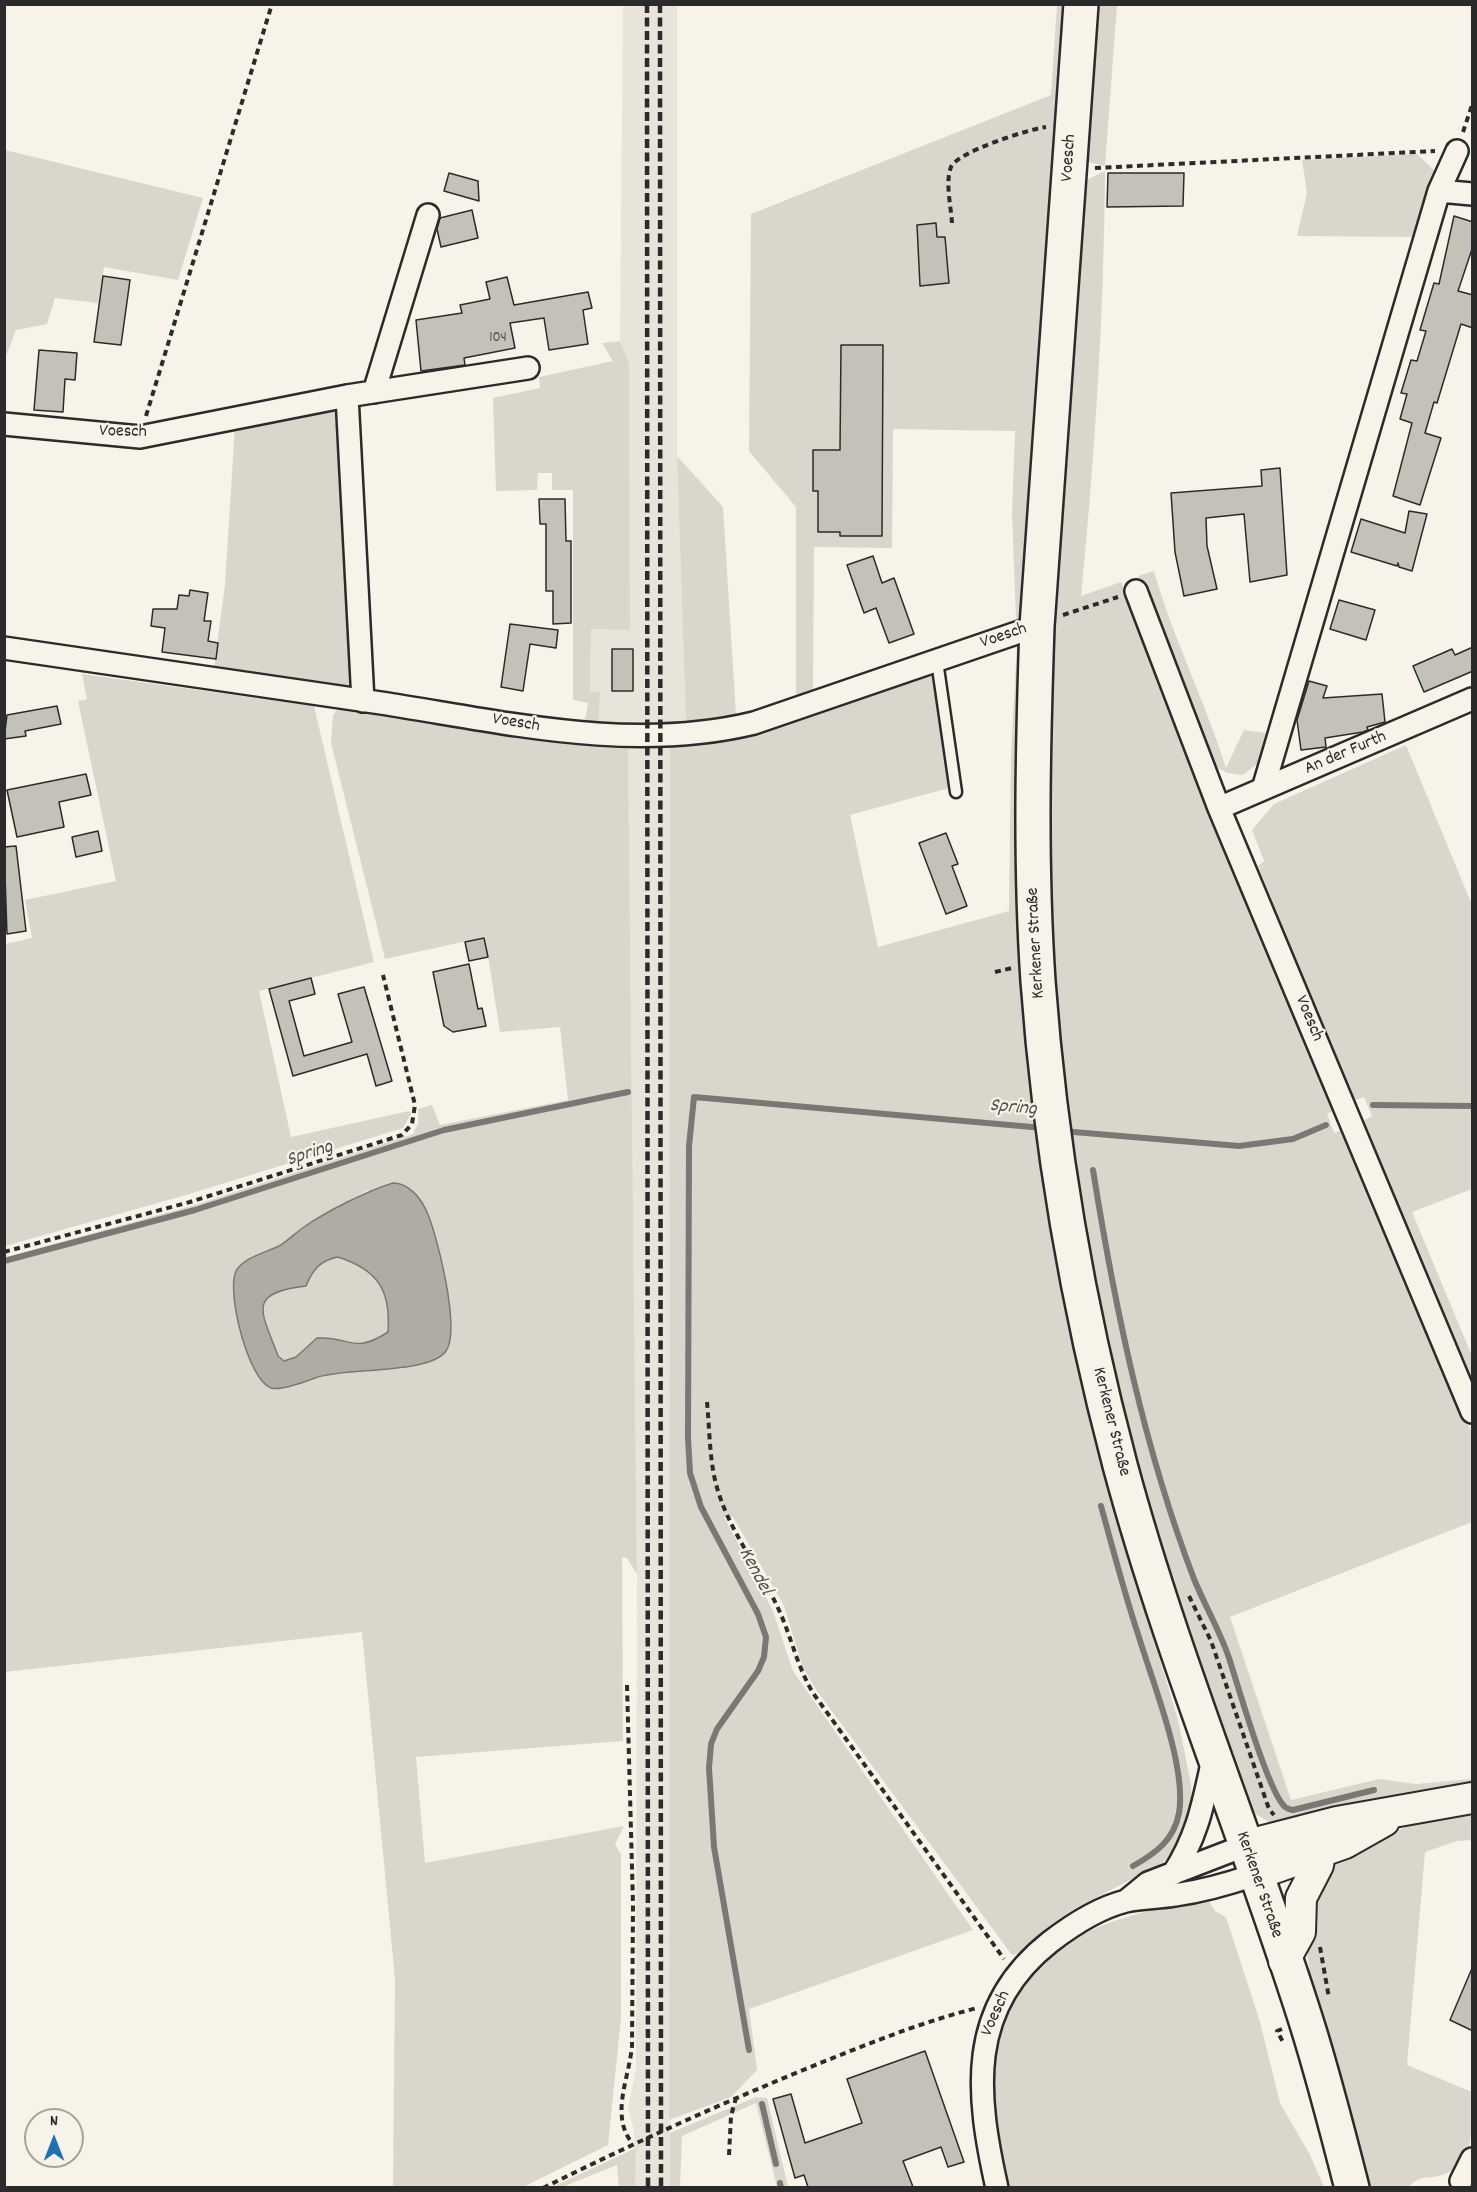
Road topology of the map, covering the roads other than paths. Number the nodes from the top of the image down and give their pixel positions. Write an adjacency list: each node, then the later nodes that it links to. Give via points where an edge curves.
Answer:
1 (1081, 4): 11 (main road, Voesch)
2 (1456, 151): 3 (street)
3 (1439, 191): 4 (street); 16 (street)
4 (1473, 194)
5 (428, 215): 7 (street)
6 (528, 368): 7 (street, Voesch)
7 (374, 392): 8 (street, Voesch)
8 (347, 396): 9 (street, Voesch, via 140,437); 15 (street)
9 (4, 424)
10 (1136, 591): 18 (street, Voesch)
11 (1037, 626): 13 (street, Voesch); 20 (main road, Kerkener Straße, via 1032,800 1035,913 1056,1149 1076,1271 1113,1436)
12 (4, 648): 15 (street, Voesch)
13 (937, 661): 15 (street, Voesch, via 754,723 692,734 563,731); 17 (lane)
14 (1473, 699): 16 (street, An der Furth)
15 (363, 701)
16 (1263, 789): 18 (street, An der Furth)
17 (956, 792)
18 (1219, 808): 19 (street, Voesch)
19 (1473, 1412)
20 (1213, 1759): 24 (main road, Kerkener Straße); 25 (street, via 1190,1848)
21 (1473, 1798): 22 (street)
22 (1405, 1810): 23 (street); 24 (street, via 1283,1834)
23 (1320, 1853): 24 (street); 27 (street, via 1301,1898 1300,1932)
24 (1249, 1861): 25 (street, Voesch); 26 (street, Voesch, via 1218,1887); 27 (main road, Kerkener Straße)
25 (1173, 1874): 26 (street, Voesch, via 1148,1883)
26 (1126, 1901): 30 (street, Voesch, via 1068,1928 1037,1952 998,2003 983,2050 981,2082)
27 (1284, 1961): 31 (main road, Kerkener Straße, via 1318,2060)
28 (1473, 2159): 29 (street)
29 (1461, 2181)
30 (997, 2187)
31 (1352, 2187)

